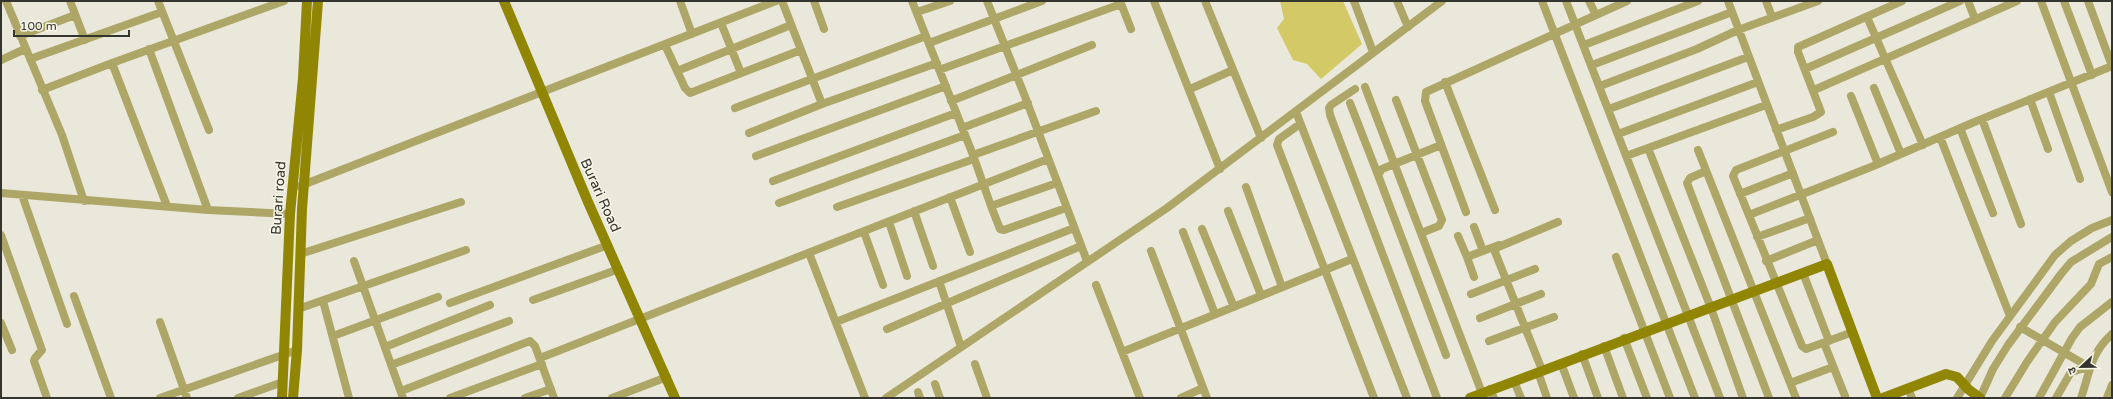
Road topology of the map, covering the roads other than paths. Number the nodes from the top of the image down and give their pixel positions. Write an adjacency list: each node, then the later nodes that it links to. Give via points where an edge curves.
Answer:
1 (6, 1): 58 (street)
2 (70, 1): 44 (street)
3 (158, 1): 40 (street)
4 (284, 1): 62 (street)
5 (308, 1): 146 (main road, Burari road)
6 (318, 1): 147 (main road, Burari road)
7 (504, 1): 99 (main road, Burari Road)
8 (680, 1): 57 (street)
9 (776, 1): 49 (street)
10 (782, 1): 51 (street)
11 (814, 1): 53 (street)
12 (912, 1): 41 (street)
13 (950, 1): 41 (street)
14 (986, 1): 47 (street)
15 (1042, 1): 47 (street)
16 (1154, 1): 94 (street)
17 (1205, 1): 81 (street)
18 (1354, 1): 71 (street)
19 (1397, 1): 52 (street)
20 (1442, 1): 52 (street)
21 (1542, 1): 56 (street)
22 (1566, 1): 50 (street)
23 (1589, 1): 43 (street)
24 (1627, 1): 38 (street)
25 (1698, 1): 66 (street)
26 (1728, 1): 42 (street)
27 (1766, 1): 45 (street)
28 (1791, 1): 39 (street)
29 (1816, 1): 39 (street)
30 (1902, 1): 46 (street)
31 (1960, 1): 59 (street)
32 (1968, 1): 48 (street)
33 (2017, 1): 48 (street)
34 (2042, 1): 89 (street)
35 (2064, 1): 85 (street)
36 (2088, 1): 78 (street)
37 (1120, 2): 54 (street); 64 (street)
38 (1614, 4): 43 (street)
39 (1794, 10): 45 (street)
40 (162, 12): 60 (street); 62 (street)
41 (917, 12): 61 (street)
42 (1732, 12): 55 (street); 77 (street)
43 (1596, 14): 50 (street)
44 (75, 15): 58 (street); 60 (street)
45 (1772, 17): 55 (street)
46 (1867, 17): 59 (street); 80 (street, via 1800,46 1798,52)
47 (994, 19): 61 (street); 64 (street)
48 (1975, 19): 74 (street)
49 (720, 23): 57 (street); 69 (street)
50 (1576, 24): 56 (street); 66 (street)
51 (791, 25): 69 (street); 70 (street)
52 (1408, 27): 71 (street)
53 (824, 28)
54 (1131, 29)
55 (1738, 30): 72 (street); 91 (street, via 1697,49)
56 (1555, 33): 87 (street); 246 (street)
57 (692, 34): 63 (street)
58 (20, 36): 67 (street)
59 (1876, 38): 74 (street); 80 (street)
60 (85, 40): 73 (street)
61 (927, 40): 79 (street); 86 (street)
62 (173, 41): 68 (street); 115 (street)
63 (665, 45): 82 (street); 99 (street)
64 (1004, 45): 79 (street); 84 (street)
65 (1092, 45): 84 (street)
66 (1584, 45): 77 (street)
67 (25, 49): 73 (street); 75 (street)
68 (149, 49): 76 (street); 162 (street)
69 (731, 49): 82 (street); 83 (street)
70 (801, 50): 83 (street); 86 (street)
71 (1373, 52): 112 (street)
72 (1748, 57): 88 (street); 109 (street)
73 (30, 59): 96 (street)
74 (1887, 59): 97 (street); 124 (street)
75 (1, 60)
76 (112, 63): 96 (street); 158 (street)
77 (1592, 65): 91 (street)
78 (2112, 66): 85 (street)
79 (938, 67): 90 (street); 106 (street)
80 (1805, 69): 97 (street)
81 (1232, 70): 94 (street); 123 (street)
82 (677, 71): 83 (street, via 690,93)
83 (740, 73)
84 (1015, 74): 103 (street); 104 (street)
85 (2092, 75): 89 (street)
86 (812, 79): 106 (street); 108 (street)
87 (1445, 82): 125 (street, via 1430,89 1424,96); 163 (street)
88 (1758, 82): 107 (street); 121 (street)
89 (2072, 82): 98 (street); 149 (street)
90 (946, 86): 103 (street); 132 (street)
91 (1600, 86): 109 (street)
92 (1365, 87): 136 (street)
93 (1874, 88): 130 (street)
94 (1190, 89): 138 (street)
95 (1355, 89): 313 (street, via 1331,105 1330,115)
96 (42, 90): 155 (street, via 66,146)
97 (1814, 90): 116 (street, via 1821,112)
98 (2049, 92): 101 (street); 142 (street)
99 (542, 93): 147 (street); 186 (main road, Burari Road)
100 (1851, 96): 137 (street)
101 (2030, 99): 113 (street); 127 (street)
102 (1396, 100): 131 (street)
103 (951, 101): 111 (street)
104 (1028, 103): 117 (street); 118 (street)
105 (1350, 103): 141 (street)
106 (822, 104): 120 (street)
107 (1766, 105): 116 (street); 126 (street)
108 (735, 108)
109 (1609, 109): 121 (street)
110 (1096, 111): 118 (street)
111 (956, 113): 117 (street); 143 (street)
112 (1298, 118): 123 (street); 198 (street); 206 (street, via 1279,139 1277,145)
113 (1982, 119): 114 (street); 174 (street)
114 (1960, 128): 122 (street); 167 (street)
115 (209, 130)
116 (1776, 130): 129 (street)
117 (964, 132): 134 (street); 157 (street)
118 (1038, 132): 134 (street); 135 (street)
119 (1833, 132): 129 (street)
120 (749, 133)
121 (1618, 134): 133 (street)
122 (1940, 137): 124 (street); 236 (street)
123 (1261, 138): 138 (street)
124 (1923, 144): 130 (street)
125 (1441, 145): 131 (street); 166 (street)
126 (1648, 148): 133 (street); 232 (street)
127 (2048, 149)
128 (1698, 150): 139 (street)
129 (1784, 150): 140 (street); 151 (street, via 1736,170 1733,176)
130 (1900, 154): 137 (street)
131 (1417, 155): 136 (street); 180 (street, via 1442,220 1439,226)
132 (756, 156)
133 (1626, 156): 235 (street)
134 (974, 157): 145 (street); 160 (street)
135 (1048, 159): 144 (street); 145 (street)
136 (1395, 164): 141 (street, via 1382,169); 180 (street)
137 (1878, 164): 153 (street)
138 (1220, 169): 200 (street)
139 (1706, 171): 217 (street); 224 (street, via 1690,178 1687,183)
140 (1793, 173): 151 (street); 153 (street)
141 (1378, 174): 268 (street)
142 (2080, 179)
143 (773, 181)
144 (1056, 183): 159 (street); 161 (street)
145 (983, 184): 154 (street); 159 (street)
146 (293, 186): 147 (street); 168 (main road, Burari road)
147 (304, 186): 194 (main road, Burari road)
148 (1246, 187): 215 (street)
149 (2112, 192)
150 (1, 193): 152 (street)
151 (1740, 194): 169 (street)
152 (22, 195): 155 (street); 245 (street)
153 (1801, 195): 169 (street); 170 (street)
154 (950, 197): 164 (street); 192 (street)
155 (84, 201): 158 (street)
156 (461, 202): 194 (street)
157 (779, 203)
158 (167, 206): 162 (street)
159 (991, 206): 161 (street, via 1000,229 1004,230)
160 (837, 207)
161 (1066, 208): 176 (street)
162 (208, 210): 168 (street)
163 (1495, 210)
164 (914, 211): 172 (street); 203 (street)
165 (1228, 211): 220 (street)
166 (1466, 212)
167 (1993, 213)
168 (290, 214): 267 (main road, Burari road)
169 (1749, 215): 183 (street)
170 (1810, 218): 183 (street); 185 (street)
171 (2112, 220): 236 (street, via 2076,238 2055,255)
172 (889, 222): 178 (street); 208 (street)
173 (1558, 222): 187 (street)
174 (2021, 224)
175 (1474, 227): 191 (street)
176 (1074, 228): 188 (street); 211 (street)
177 (1202, 229): 231 (street)
178 (864, 232): 193 (street); 213 (street)
179 (1182, 232): 234 (street)
180 (1421, 233): 286 (street)
181 (1, 235): 291 (street, via 42,350 34,361)
182 (1458, 236): 195 (street)
183 (1758, 237): 201 (street)
184 (2112, 237): 247 (street, via 2071,262)
185 (1818, 240): 201 (street); 202 (street)
186 (608, 245): 204 (main road, Burari Road); 227 (street)
187 (1499, 245): 191 (street); 210 (street, via 1495,252)
188 (1081, 246): 200 (street); 230 (street)
189 (466, 250): 216 (street)
190 (1151, 250): 248 (street)
191 (1483, 251): 195 (street)
192 (970, 252)
193 (809, 253): 239 (street); 243 (street)
194 (300, 254): 233 (main road, Burari road)
195 (1467, 257): 209 (street)
196 (1616, 257): 251 (street)
197 (2112, 257): 257 (street, via 2099,264 2091,284 2055,322)
198 (1352, 259): 206 (street); 312 (street)
199 (354, 261): 216 (street)
200 (1087, 261): 259 (street)
201 (1766, 261): 212 (street)
202 (1827, 264): 207 (main road); 252 (main road)
203 (933, 266)
204 (619, 268): 223 (street); 239 (main road, Burari Road)
205 (1535, 269): 210 (street)
206 (1324, 270): 215 (street); 311 (street)
207 (1803, 273): 212 (main road); 258 (street)
208 (906, 276)
209 (1474, 277)
210 (1506, 280): 218 (street); 228 (street)
211 (939, 281): 230 (street); 243 (street)
212 (1776, 282): 217 (main road); 258 (street, via 1802,346 1806,349)
213 (884, 285)
214 (1096, 285): 264 (street)
215 (1282, 287): 220 (street)
216 (363, 288): 225 (street); 242 (street)
217 (1754, 291): 224 (main road); 279 (street)
218 (1471, 294)
219 (1541, 294): 228 (street)
220 (1261, 295): 231 (street)
221 (74, 296): 292 (street)
222 (438, 297): 242 (street)
223 (533, 300)
224 (1732, 300): 232 (main road); 325 (street)
225 (323, 301): 233 (street); 254 (street)
226 (2112, 302): 265 (street, via 2080,327)
227 (450, 303)
228 (1515, 303): 238 (street); 249 (street)
229 (490, 305): 261 (street)
230 (947, 305): 250 (street); 259 (street)
231 (1234, 307): 234 (street)
232 (1711, 308): 235 (main road); 324 (street)
233 (298, 309): 263 (main road, Burari road)
234 (1215, 314): 248 (street)
235 (1690, 316): 246 (main road); 323 (street)
236 (2010, 316): 287 (street)
237 (1554, 317): 249 (street)
238 (1480, 318)
239 (642, 319): 269 (street); 276 (main road, Burari Road)
240 (509, 321): 272 (street)
241 (160, 322): 284 (street)
242 (376, 322): 254 (street); 261 (street)
243 (836, 322): 304 (street)
244 (1, 323): 262 (street)
245 (67, 324)
246 (1666, 324): 251 (main road); 322 (street)
247 (2020, 327): 257 (street); 287 (street, via 1993,369)
248 (1180, 328): 264 (street); 282 (street)
249 (1525, 328): 256 (street); 275 (street)
250 (887, 329)
251 (1645, 331): 255 (main road); 321 (street)
252 (1852, 332): 258 (street); 327 (main road)
253 (2112, 334): 274 (street, via 2101,344)
254 (333, 336): 298 (street)
255 (1624, 338): 260 (main road); 320 (street)
256 (1489, 341)
257 (2042, 341): 265 (street); 330 (street)
258 (1827, 342): 273 (street)
259 (961, 346): 305 (street)
260 (1604, 346): 266 (main road); 319 (street)
261 (385, 347): 272 (street)
262 (12, 350)
263 (297, 350): 267 (street); 297 (main road, Burari road)
264 (1122, 352): 308 (street)
265 (2063, 353): 274 (street); 331 (street)
266 (1582, 354): 270 (main road); 318 (street)
267 (284, 355): 278 (main road, Burari road); 284 (street)
268 (1446, 355)
269 (541, 361): 285 (street); 288 (street, via 533,342 527,341); 299 (street)
270 (1561, 363): 275 (main road); 317 (street)
271 (975, 364): 307 (street)
272 (391, 365): 288 (street)
273 (1834, 367): 279 (street); 289 (street)
274 (2089, 368): 332 (street, via 2071,372); 333 (street)
275 (1540, 371): 277 (main road); 316 (street)
276 (667, 377): 302 (street); 303 (main road, Burari Road)
277 (1514, 381): 286 (main road); 315 (street)
278 (283, 382): 295 (street); 296 (main road, Burari road)
279 (1790, 383): 326 (street)
280 (935, 384): 306 (street)
281 (2112, 385): 334 (street)
282 (1203, 388): 309 (street); 310 (street)
283 (1908, 388): 287 (main road, via 1946,374 1957,378); 290 (main road); 328 (street)
284 (184, 389): 293 (street); 294 (street)
285 (551, 389): 300 (street); 301 (street)
286 (1489, 393): 314 (main road)
287 (1973, 393): 329 (street)
288 (402, 394)
289 (1845, 396)
290 (1886, 397)
291 (47, 398)
292 (111, 398)
293 (160, 398)
294 (187, 398)
295 (238, 398)
296 (282, 398)
297 (293, 398)
298 (349, 398)
299 (450, 398)
300 (525, 398)
301 (554, 398)
302 (612, 398)
303 (675, 398)
304 (865, 398)
305 (886, 398)
306 (940, 398)
307 (987, 398)
308 (1140, 398)
309 (1180, 398)
310 (1207, 398)
311 (1374, 398)
312 (1407, 398)
313 (1437, 398)
314 (1470, 398)
315 (1521, 398)
316 (1548, 398)
317 (1574, 398)
318 (1598, 398)
319 (1623, 398)
320 (1647, 398)
321 (1670, 398)
322 (1695, 398)
323 (1720, 398)
324 (1743, 398)
325 (1769, 398)
326 (1796, 398)
327 (1877, 398)
328 (1912, 398)
329 (1957, 398)
330 (2005, 398)
331 (2038, 398)
332 (2056, 398)
333 (2081, 398)
334 (2107, 398)

